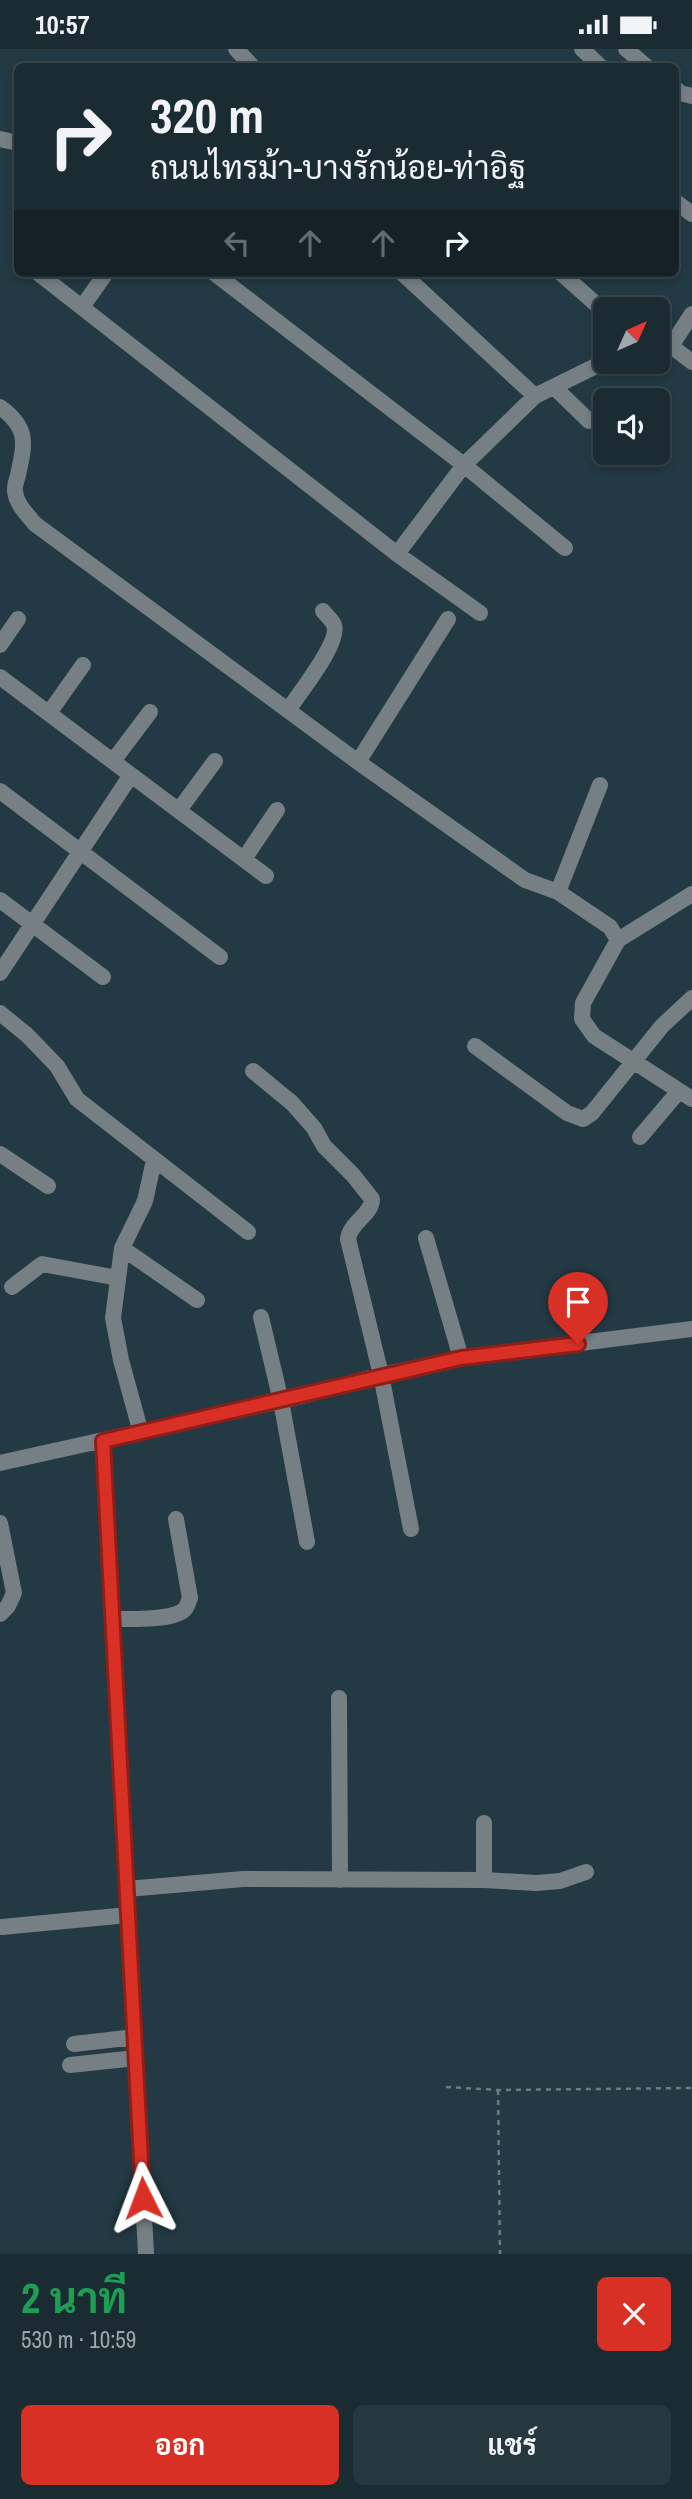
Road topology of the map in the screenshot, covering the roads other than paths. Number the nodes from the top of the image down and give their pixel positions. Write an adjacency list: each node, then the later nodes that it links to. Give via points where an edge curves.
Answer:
1 (236, 49): 4 (street)
2 (582, 49): 5 (street)
3 (626, 49): 6 (street)
4 (249, 63)
5 (597, 63)
6 (643, 63)
7 (43, 277): 13 (street)
8 (103, 277): 13 (street)
9 (219, 277): 23 (street)
10 (406, 277): 20 (street)
11 (566, 277): 12 (street)
12 (593, 301)
13 (82, 307): 25 (street)
14 (692, 314): 15 (street)
15 (670, 341)
16 (670, 351): 17 (street)
17 (692, 362)
18 (593, 368): 19 (street)
19 (554, 387): 20 (street); 22 (street)
20 (535, 396): 23 (street)
21 (0, 407): 33 (street, via 21,429 25,444 14,489 35,524)
22 (589, 421)
23 (464, 464): 24 (street); 25 (street)
24 (565, 548)
25 (397, 554): 27 (street)
26 (323, 611): 33 (street, via 334,625 335,636)
27 (480, 613)
28 (18, 619): 30 (street)
29 (448, 619): 38 (street)
30 (0, 645)
31 (83, 665): 35 (street)
32 (0, 677): 35 (street)
33 (289, 709): 38 (street)
34 (150, 712): 36 (street)
35 (49, 713): 36 (street)
36 (113, 761): 39 (street)
37 (215, 761): 42 (street)
38 (358, 762): 47 (street, via 525,880)
39 (131, 775): 42 (street); 44 (street)
40 (600, 785): 47 (street)
41 (0, 790): 44 (street)
42 (179, 810): 45 (street)
43 (277, 810): 45 (street)
44 (79, 852): 50 (street); 52 (street)
45 (244, 859): 46 (street)
46 (266, 876)
47 (558, 892): 51 (street, via 610,927)
48 (692, 894): 51 (street)
49 (0, 900): 50 (street)
50 (32, 924): 53 (street); 54 (street)
51 (618, 940): 58 (street, via 583,1003 582,1019 594,1036)
52 (220, 957)
53 (0, 973)
54 (103, 977)
55 (692, 998): 58 (street)
56 (0, 1013): 63 (street, via 57,1066 77,1099)
57 (475, 1046): 58 (street, via 567,1113 583,1119)
58 (634, 1061): 60 (street)
59 (253, 1070): 74 (street, via 292,1103 372,1199 348,1239)
60 (685, 1095): 61 (street)
61 (640, 1137)
62 (0, 1154): 64 (street)
63 (155, 1160): 65 (street); 67 (street, via 145,1201)
64 (48, 1186)
65 (248, 1232)
66 (426, 1238): 73 (street)
67 (122, 1248): 68 (street); 70 (street)
68 (118, 1279): 69 (street, via 42,1264); 76 (street, via 113,1318)
69 (12, 1287)
70 (197, 1300)
71 (261, 1317): 75 (street)
72 (692, 1329): 73 (street)
73 (461, 1358): 74 (street)
74 (381, 1375): 75 (street); 81 (street)
75 (281, 1401): 76 (street); 82 (street)
76 (141, 1433): 77 (street)
77 (103, 1441): 78 (street); 84 (street)
78 (0, 1463)
79 (176, 1519): 84 (street, via 190,1598 186,1608 154,1618)
80 (0, 1523): 83 (street, via 14,1593)
81 (411, 1529)
82 (307, 1542)
83 (0, 1614)
84 (112, 1619): 90 (street)
85 (339, 1698): 88 (street)
86 (484, 1823): 89 (street)
87 (586, 1872): 89 (street, via 536,1883)
88 (340, 1880): 89 (street); 90 (street, via 243,1879)
89 (484, 1880)
90 (127, 1889): 91 (street)
91 (128, 1915): 92 (street); 93 (street)
92 (2, 1927)
93 (135, 2037): 94 (street); 95 (street)
94 (74, 2044)
95 (136, 2058): 96 (street); 97 (street)
96 (70, 2065)
97 (146, 2254)

